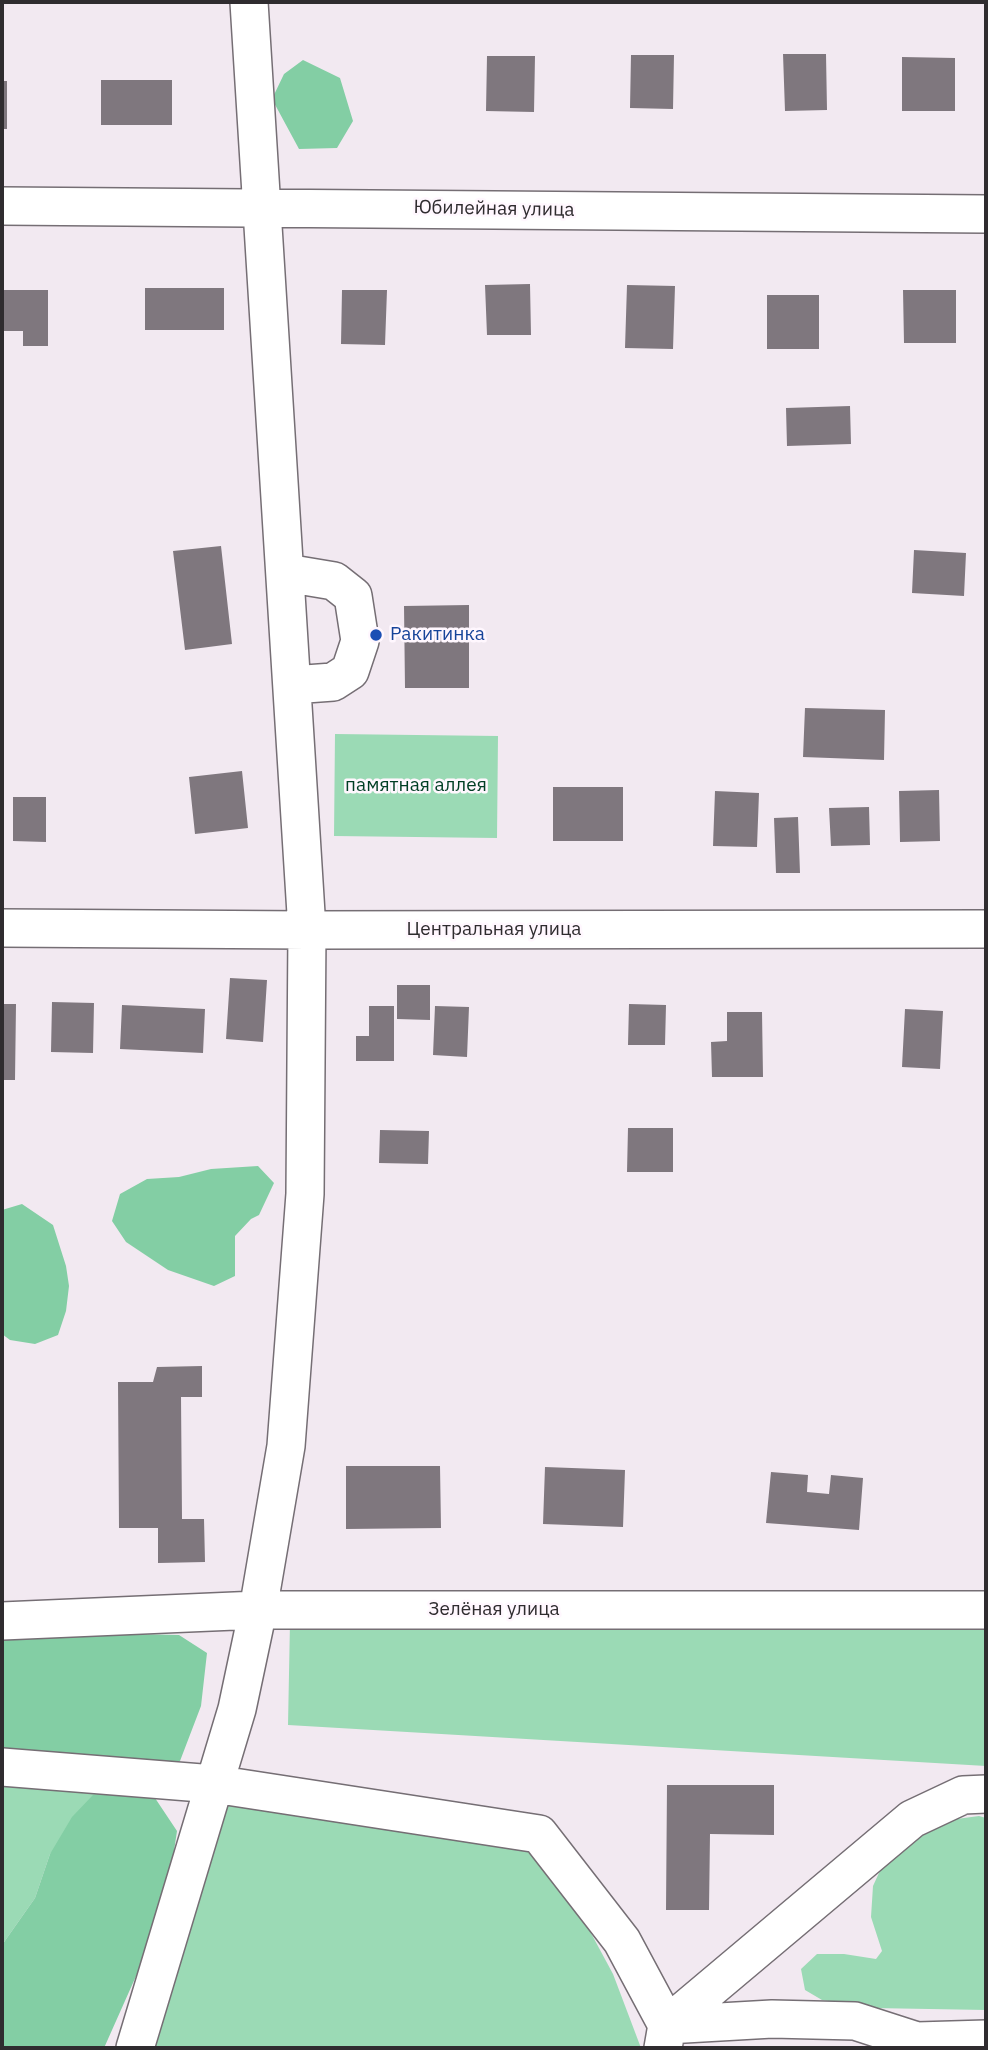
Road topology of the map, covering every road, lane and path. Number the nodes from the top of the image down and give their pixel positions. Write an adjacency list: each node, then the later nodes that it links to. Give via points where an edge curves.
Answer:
1 (249, 2): 3 (street)
2 (2, 206): 3 (street, Юбилейная улица)
3 (264, 206): 4 (street, Юбилейная улица); 5 (street)
4 (986, 214)
5 (286, 573): 6 (street); 6 (street, via 334,580 353,596 360,641 349,671 341,677)
6 (292, 685): 9 (street)
7 (2, 928): 9 (street, Центральная улица)
8 (986, 929): 9 (street, Центральная улица)
9 (307, 930): 11 (street, via 304,1207 286,1446)
10 (986, 1609): 11 (street, Зелёная улица)
11 (258, 1610): 12 (street, Зелёная улица); 14 (street, via 237,1709)
12 (2, 1621)
13 (2, 1767): 14 (street)
14 (214, 1784): 16 (street, via 539,1834 622,1941); 18 (street)
15 (986, 1794): 16 (street, via 963,1795 912,1819)
16 (665, 2037): 17 (street, via 772,2019 855,2021 918,2041)
17 (986, 2039)
18 (135, 2048)

